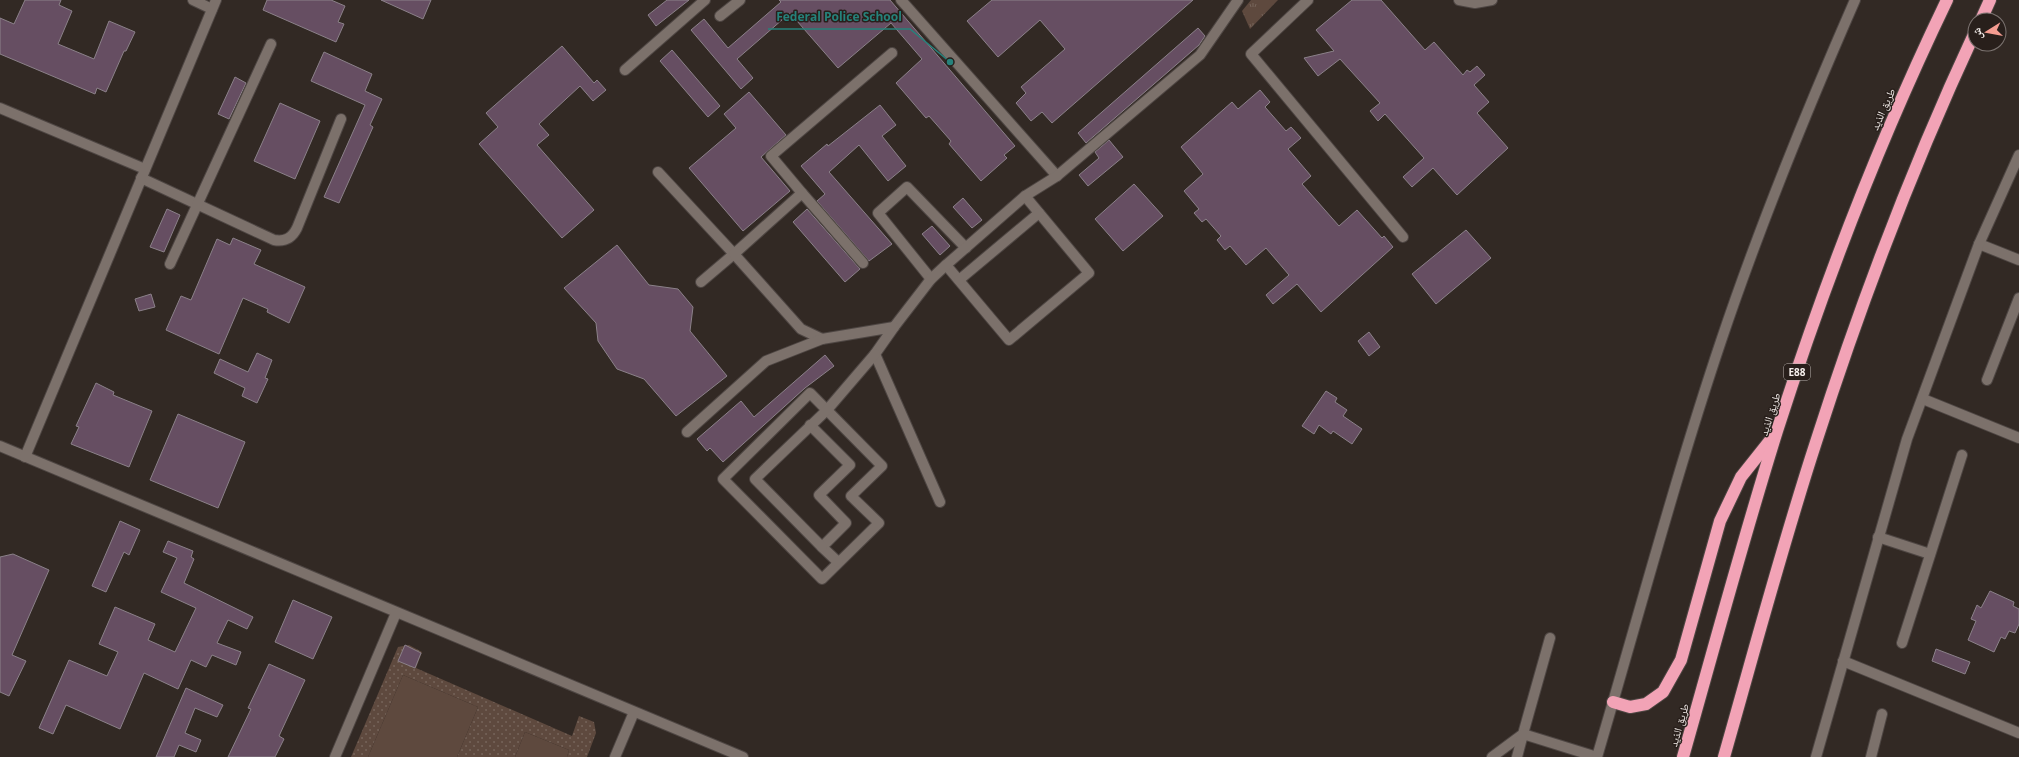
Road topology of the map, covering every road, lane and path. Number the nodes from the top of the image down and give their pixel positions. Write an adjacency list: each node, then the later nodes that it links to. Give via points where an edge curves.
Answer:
1 (193, 0): 12 (street)
2 (705, 0): 18 (street)
3 (740, 0): 14 (street)
4 (901, 0): 24 (street)
5 (1238, 0): 24 (street, via 1200,55)
6 (1308, 0): 29 (street, via 1251,54)
7 (1458, 0): 8 (street, via 1475,3)
8 (1492, 0)
9 (1855, 0): 63 (street, via 1784,168 1722,340 1667,515)
10 (1947, 0): 49 (highway, طريق الذيد / E88, via 1885,137 1846,234)
11 (1990, 0): 13 (highway)
12 (214, 4): 23 (street)
13 (1984, 12)
14 (720, 16)
15 (271, 44): 27 (street)
16 (1967, 50): 75 (highway, via 1885,246 1849,344 1816,443)
17 (892, 53): 25 (street, via 771,156)
18 (624, 70)
19 (0, 108): 23 (street)
20 (341, 119): 27 (street, via 297,228 291,237 280,241 274,240)
21 (2019, 155): 30 (street)
22 (658, 172): 32 (street)
23 (143, 173): 27 (street); 53 (street)
24 (1057, 176): 26 (street)
25 (802, 193): 32 (street); 34 (street)
26 (1025, 196): 28 (street); 31 (street)
27 (197, 205): 35 (street)
28 (1039, 213): 38 (street); 38 (street, via 1089,273 1008,340)
29 (1403, 237)
30 (1979, 244): 33 (street); 45 (street)
31 (966, 248): 36 (street); 37 (street, via 907,187 878,213)
32 (734, 254): 39 (street); 42 (street, via 801,329)
33 (2019, 260)
34 (863, 263)
35 (170, 264)
36 (946, 265): 37 (street); 38 (street)
37 (930, 279): 41 (street)
38 (958, 280)
39 (701, 282)
40 (2019, 298): 44 (street)
41 (894, 327): 42 (street); 43 (street)
42 (822, 339): 48 (street, via 766,361)
43 (875, 354): 46 (street); 54 (street)
44 (1987, 380)
45 (1923, 400): 50 (street); 55 (street, via 1907,439)
46 (827, 410): 47 (street); 58 (street, via 882,466 851,496 879,523); 58 (street, via 810,393 723,479 822,579)
47 (810, 425): 56 (street, via 755,480); 56 (street, via 850,465 819,495 846,523)
48 (687, 432)
49 (1777, 432): 63 (highway, via 1741,478 1720,521 1681,660 1663,692 1646,704 1630,707); 74 (highway, طريق الذيد / E88)
50 (2019, 438)
51 (0, 446): 53 (street)
52 (1962, 455): 57 (street)
53 (25, 457): 59 (street)
54 (940, 502)
55 (1878, 537): 57 (street); 62 (street)
56 (822, 547): 58 (street)
57 (1930, 554): 61 (street)
58 (838, 562)
59 (396, 613): 64 (street); 68 (street)
60 (1550, 638): 67 (street)
61 (1902, 643)
62 (1843, 661): 66 (street); 76 (street)
63 (1613, 702): 73 (street)
64 (634, 712): 69 (street); 70 (street)
65 (1882, 714): 77 (street)
66 (2019, 733)
67 (1523, 734): 71 (street); 72 (street); 73 (street)
68 (335, 757)
69 (615, 757)
70 (743, 757)
71 (1492, 757)
72 (1516, 757)
73 (1597, 757)
74 (1683, 757)
75 (1724, 757)
76 (1816, 757)
77 (1871, 757)

